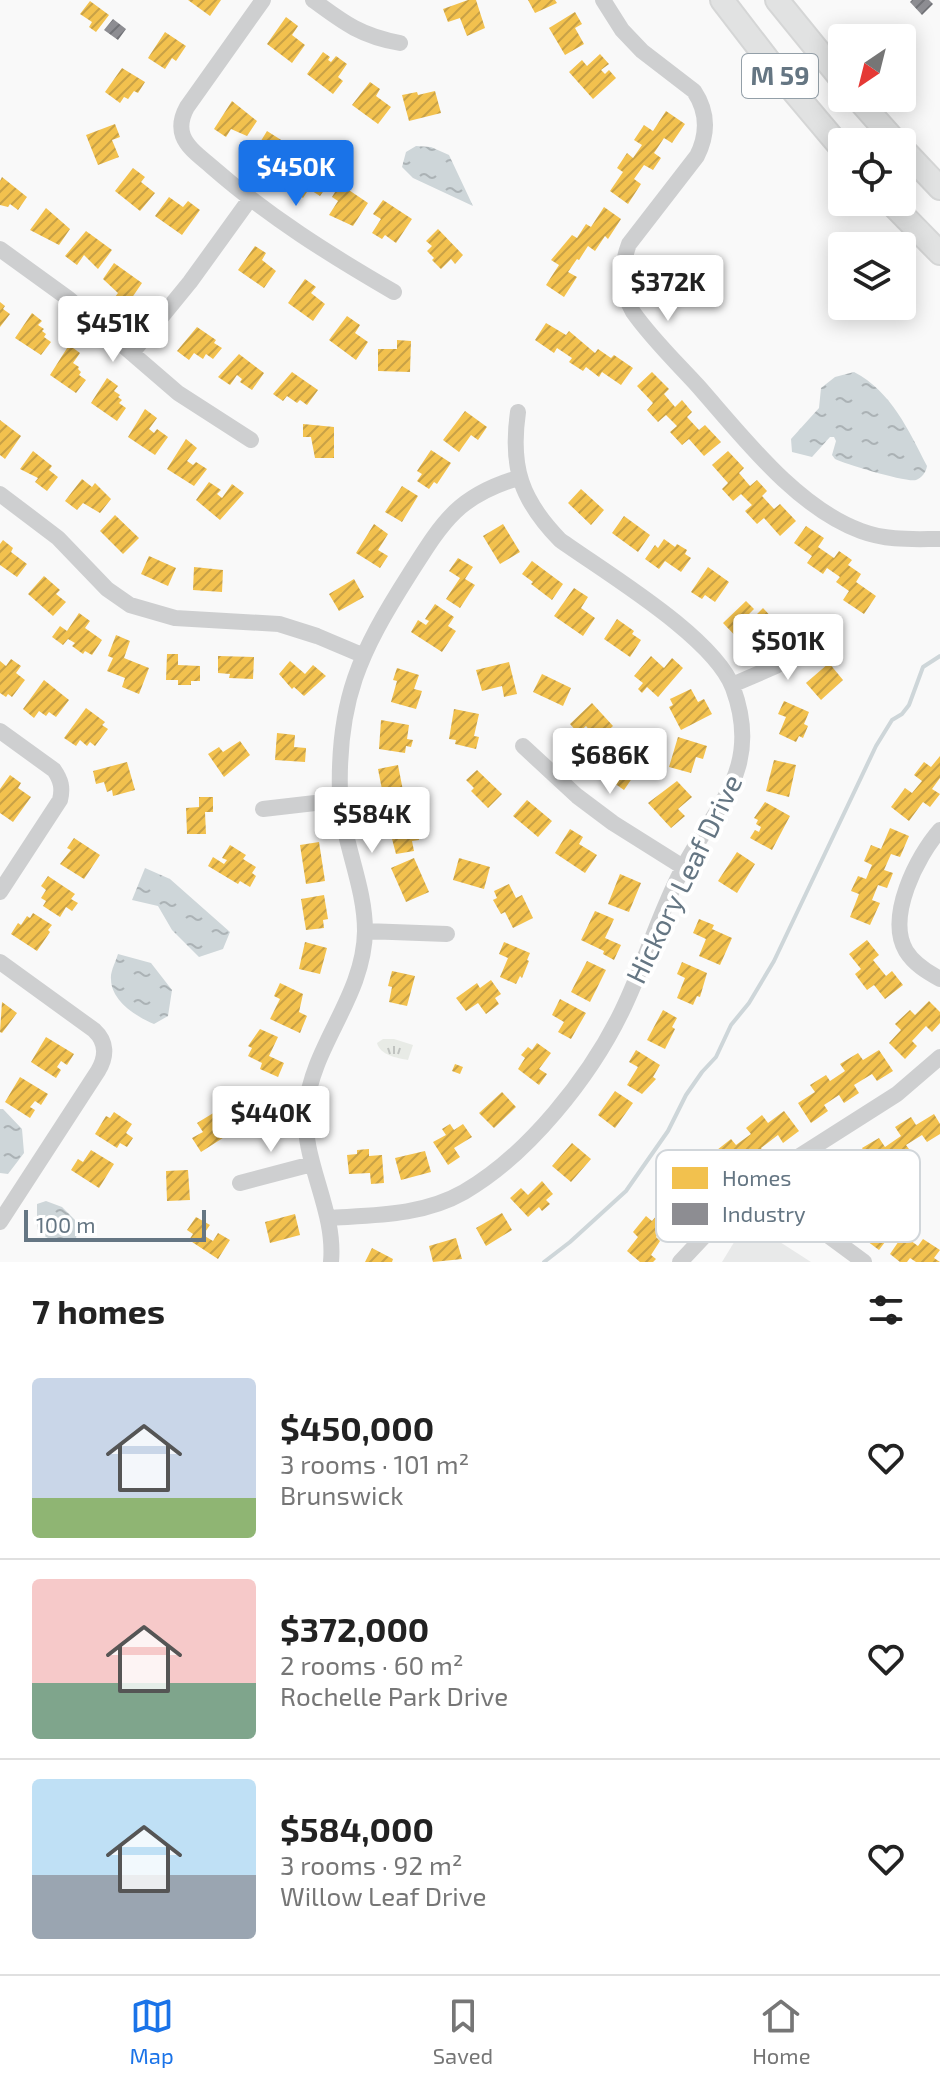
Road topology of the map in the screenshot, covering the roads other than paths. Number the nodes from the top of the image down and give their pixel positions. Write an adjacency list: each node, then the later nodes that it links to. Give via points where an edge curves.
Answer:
1 (263, 0): 13 (street, via 187,107 181,124 189,146)
2 (313, 0): 6 (street, via 357,31)
3 (603, 0): 23 (street, via 632,41 694,91 706,123 697,156 629,244 622,279 633,312 738,431 819,508 877,536)
4 (722, 0): 10 (highway, M 59)
5 (777, 0): 7 (highway, M 59)
6 (400, 43)
7 (828, 63)
8 (869, 112): 9 (highway, M 59)
9 (884, 128)
10 (828, 132)
11 (916, 163): 12 (highway)
12 (940, 188)
13 (250, 199): 17 (street); 18 (street)
14 (904, 216): 16 (highway)
15 (0, 249): 18 (street)
16 (940, 253)
17 (394, 292)
18 (132, 353): 20 (street, via 178,393)
19 (518, 412): 21 (street, Hickory Leaf Drive)
20 (251, 440)
21 (518, 478): 25 (street, via 456,508); 26 (street, Hickory Leaf Drive, via 542,522 560,540 688,632)
22 (0, 494): 25 (street, via 58,538 130,605 175,618 279,624)
23 (940, 539)
24 (816, 634): 26 (street, via 776,666)
25 (362, 655): 29 (street, via 342,726)
26 (732, 685): 32 (street, Hickory Leaf Drive, via 742,733 740,761 724,804)
27 (0, 731): 33 (street, via 54,770 62,792)
28 (523, 746): 32 (street, via 589,805)
29 (341, 800): 30 (street); 34 (street)
30 (263, 809)
31 (940, 830): 37 (street, via 922,852 899,921 909,955)
32 (683, 867): 42 (street, Hickory Leaf Drive, via 621,1013 566,1098 514,1154 463,1192 436,1204 408,1212)
33 (0, 892)
34 (365, 931): 35 (street); 40 (street, via 353,989 310,1079 306,1131)
35 (447, 934)
36 (0, 962): 43 (street, via 94,1030 105,1050 98,1071)
37 (940, 979)
38 (940, 1057): 39 (street, via 897,1094)
39 (809, 1150)
40 (312, 1164): 41 (street); 42 (street)
41 (240, 1183)
42 (328, 1218): 46 (street)
43 (0, 1222)
44 (699, 1242): 47 (street)
45 (837, 1242): 48 (street)
46 (331, 1262)
47 (680, 1262)
48 (864, 1262)

